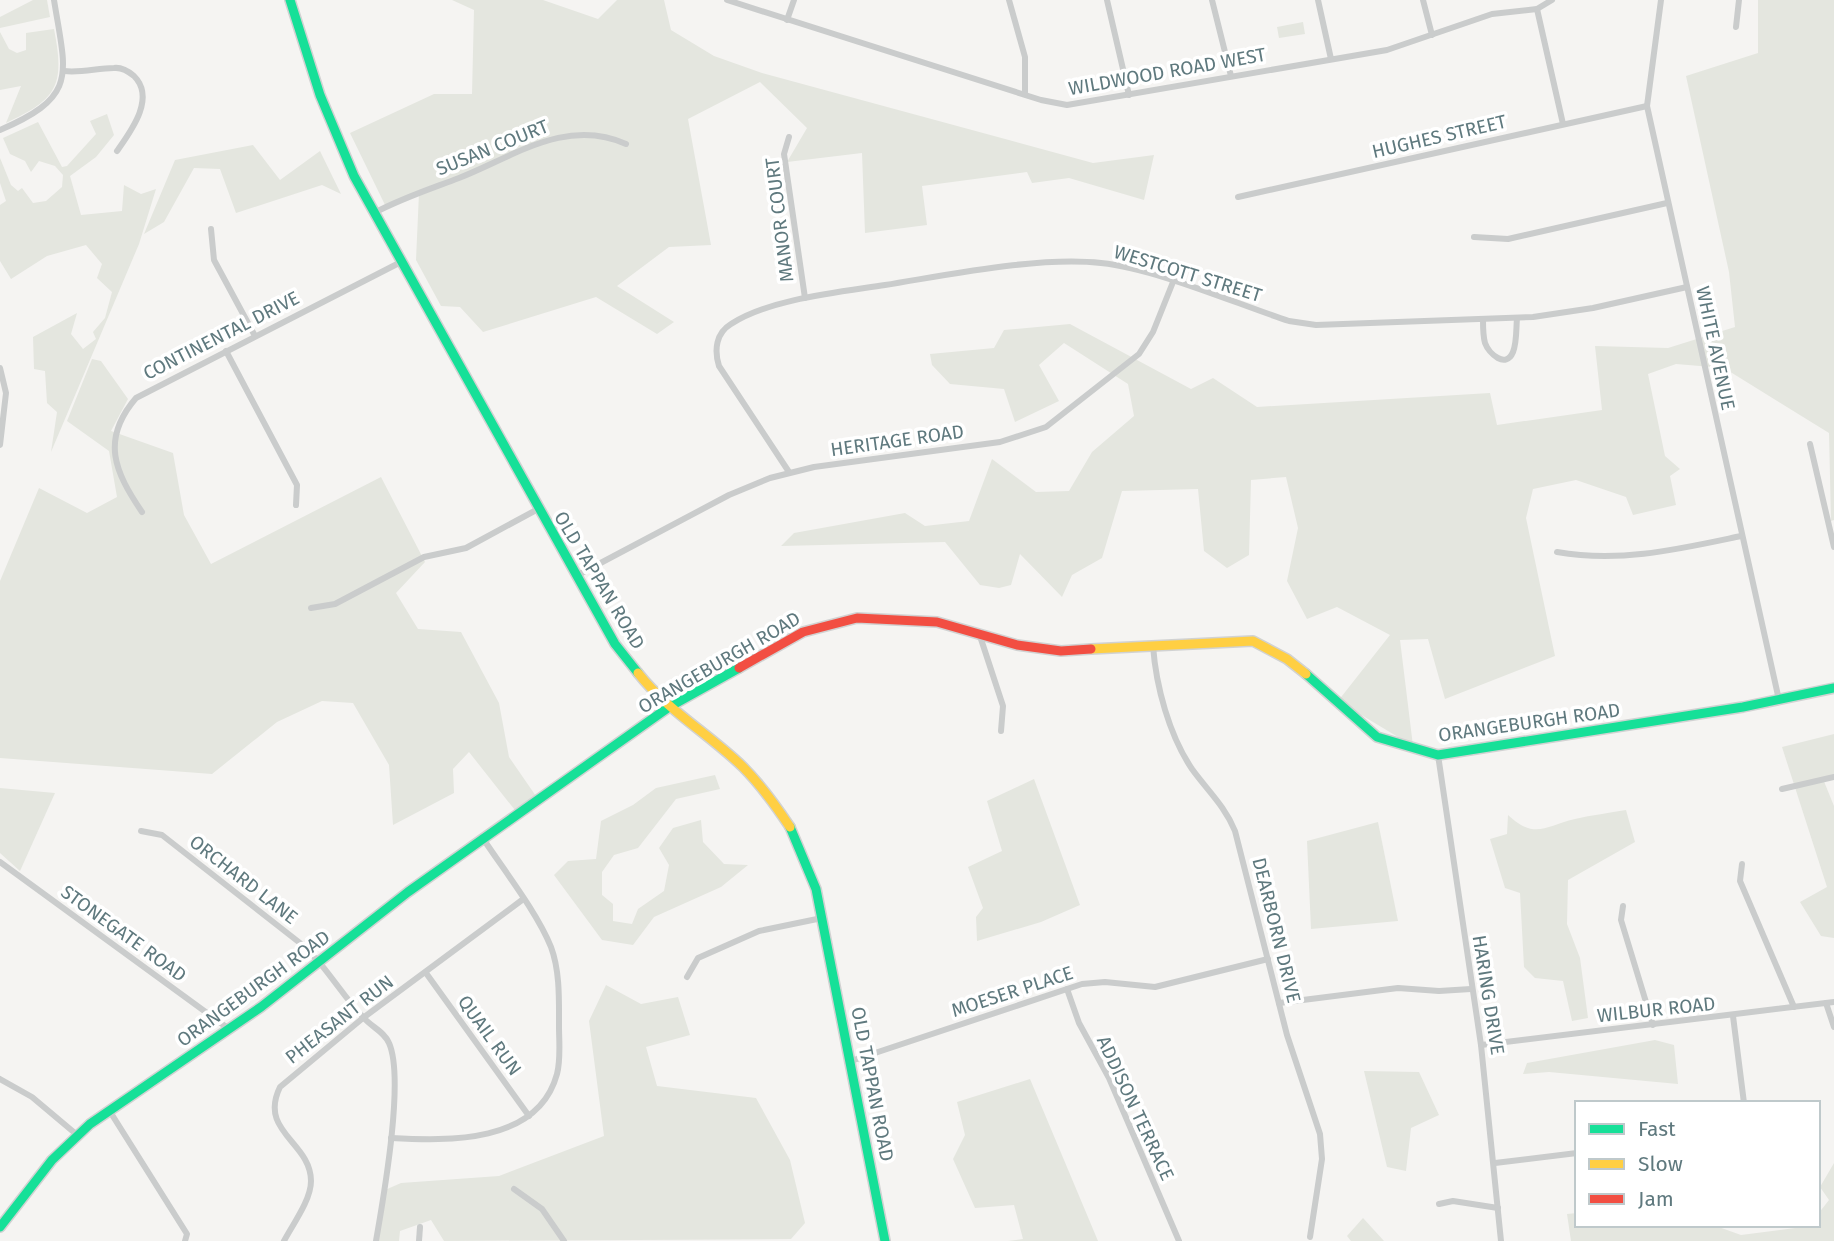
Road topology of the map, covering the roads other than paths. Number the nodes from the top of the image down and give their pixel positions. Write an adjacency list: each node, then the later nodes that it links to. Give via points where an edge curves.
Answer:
1 (54, 0): 18 (street)
2 (290, 0): 30 (street, OLD TAPPAN ROAD, via 330,123)
3 (727, 0): 14 (street, WILDWOOD ROAD WEST)
4 (794, 0): 14 (street)
5 (1009, 0): 20 (street, via 1025,57)
6 (1107, 0): 21 (street)
7 (1212, 0): 19 (street)
8 (1318, 0): 17 (street)
9 (1423, 0): 16 (street)
10 (1552, 0): 13 (street)
11 (1661, 0): 22 (street, WHITE AVENUE)
12 (1739, 0): 15 (street)
13 (1537, 9): 16 (street, WILDWOOD ROAD WEST, via 1493,14); 23 (street)
14 (787, 20): 20 (street, WILDWOOD ROAD WEST)
15 (1736, 27)
16 (1432, 35): 17 (street, WILDWOOD ROAD WEST, via 1387,50)
17 (1331, 59): 19 (street, WILDWOOD ROAD WEST)
18 (64, 71): 24 (street, via 53,100); 27 (street, via 114,68 127,70 137,79 143,92 141,109)
19 (1231, 76): 21 (street, WILDWOOD ROAD WEST)
20 (1025, 94): 21 (street, WILDWOOD ROAD WEST, via 1067,105)
21 (1129, 95)
22 (1647, 106): 23 (street, HUGHES STREET); 29 (street, WHITE AVENUE)
23 (1563, 124): 28 (street, HUGHES STREET)
24 (0, 130)
25 (789, 137): 36 (street, MANOR COURT, via 784,154)
26 (626, 144): 30 (street, SUSAN COURT, via 609,136 557,136)
27 (117, 151)
28 (1238, 197)
29 (1667, 203): 32 (street, via 1508,239); 35 (street, WHITE AVENUE)
30 (374, 214): 33 (street, OLD TAPPAN ROAD)
31 (211, 229): 39 (street, via 214,260)
32 (1475, 237)
33 (401, 262): 39 (street, CONTINENTAL DRIVE); 46 (street, OLD TAPPAN ROAD)
34 (1173, 282): 36 (street, WESTCOTT STREET, via 1114,265 1057,262); 38 (street, WESTCOTT STREET, via 1302,324); 44 (street, HERITAGE ROAD, via 1139,354 1046,427 1000,442)
35 (1687, 287): 37 (street, WESTCOTT STREET, via 1593,308); 48 (street, WHITE AVENUE)
36 (805, 298): 44 (street, WESTCOTT STREET, via 730,324 720,335 716,350 719,366)
37 (1517, 318): 38 (street, WESTCOTT STREET); 38 (street, via 1514,351 1503,360 1486,346)
38 (1483, 320)
39 (255, 336): 40 (street, CONTINENTAL DRIVE)
40 (226, 351): 45 (street, via 297,485); 47 (street, CONTINENTAL DRIVE, via 140,394 128,407 115,440 121,480)
41 (0, 368): 43 (street, via 6,393)
42 (1810, 444): 49 (street)
43 (0, 445)
44 (789, 472): 51 (street, HERITAGE ROAD, via 729,495)
45 (296, 505)
46 (538, 509): 51 (street, OLD TAPPAN ROAD); 52 (street, via 466,548 424,557 335,604)
47 (142, 512)
48 (1741, 536): 50 (street, via 1641,555 1584,557); 56 (street, WHITE AVENUE)
49 (1834, 547)
50 (1557, 552)
51 (576, 576): 57 (street, OLD TAPPAN ROAD, via 621,654)
52 (311, 607)
53 (979, 634): 54 (street, ORANGEBURGH ROAD, via 1061,651); 57 (street, ORANGEBURGH ROAD, via 916,620 857,618 828,623 803,632); 58 (street, via 1003,706)
54 (1153, 646): 59 (street, ORANGEBURGH ROAD, via 1240,639 1262,644 1281,654 1377,737 1404,749); 69 (street, DEARBORN DRIVE, via 1156,676 1183,753 1222,805 1235,831)
55 (1834, 688): 56 (street, ORANGEBURGH ROAD)
56 (1779, 700): 59 (street, ORANGEBURGH ROAD)
57 (669, 707): 63 (street, ORANGEBURGH ROAD); 68 (street, OLD TAPPAN ROAD, via 743,767 772,800 805,856)
58 (1001, 731)
59 (1438, 755): 74 (street, HARING DRIVE)
60 (1834, 777): 61 (street)
61 (1782, 789)
62 (141, 831): 70 (street, ORCHARD LANE, via 162,835)
63 (482, 838): 66 (street); 70 (street, ORANGEBURGH ROAD)
64 (0, 862): 83 (street, STONEGATE ROAD)
65 (1742, 864): 78 (street, via 1740,881)
66 (522, 900): 71 (street, PHEASANT RUN); 89 (street, via 551,947 559,999 558,1072 548,1094)
67 (1623, 906): 81 (street, via 1620,920)
68 (822, 918): 72 (street, via 760,931 698,958); 85 (street, OLD TAPPAN ROAD)
69 (1268, 959): 73 (street, MOESER PLACE, via 1154,987 1093,982); 76 (street, DEARBORN DRIVE)
70 (321, 962): 80 (street, ORCHARD LANE); 83 (street, ORANGEBURGH ROAD)
71 (426, 973): 80 (street, PHEASANT RUN); 89 (street, QUAIL RUN)
72 (687, 977)
73 (1067, 989): 85 (street, MOESER PLACE); 106 (street, ADDISON TERRACE)
74 (1471, 989): 76 (street, via 1398,988); 84 (street, HARING DRIVE)
75 (1834, 1002): 77 (street, WILBUR ROAD)
76 (1279, 1003): 99 (street, DEARBORN DRIVE, via 1322,1148)
77 (1826, 1003): 78 (street, WILBUR ROAD); 82 (street)
78 (1794, 1007): 79 (street, WILBUR ROAD)
79 (1733, 1016): 81 (street, WILBUR ROAD); 87 (street)
80 (363, 1018): 91 (street, ORCHARD LANE, via 384,1035 393,1053); 101 (street, PHEASANT RUN, via 285,1080 276,1095 275,1118 311,1176 309,1191)
81 (1653, 1025): 84 (street, WILBUR ROAD)
82 (1834, 1027)
83 (229, 1029): 88 (street, ORANGEBURGH ROAD)
84 (1481, 1045): 93 (street, HARING DRIVE)
85 (850, 1061): 105 (street, OLD TAPPAN ROAD)
86 (0, 1079): 90 (street, via 32,1097)
87 (1744, 1101)
88 (109, 1110): 90 (street, ORANGEBURGH ROAD); 100 (street, via 187,1234)
89 (529, 1116): 91 (street, via 506,1128 461,1138)
90 (76, 1134): 97 (street, ORANGEBURGH ROAD)
91 (391, 1138): 102 (street, ORCHARD LANE)
92 (1575, 1153): 93 (street)
93 (1495, 1163): 96 (street, HARING DRIVE)
94 (514, 1189): 104 (street, via 542,1209)
95 (1439, 1204): 96 (street)
96 (1498, 1208): 107 (street, HARING DRIVE)
97 (0, 1227)
98 (420, 1227): 103 (street)
99 (1310, 1237)
100 (185, 1241)
101 (284, 1241)
102 (376, 1241)
103 (419, 1241)
104 (564, 1241)
105 (886, 1241)
106 (1179, 1241)
107 (1502, 1241)

